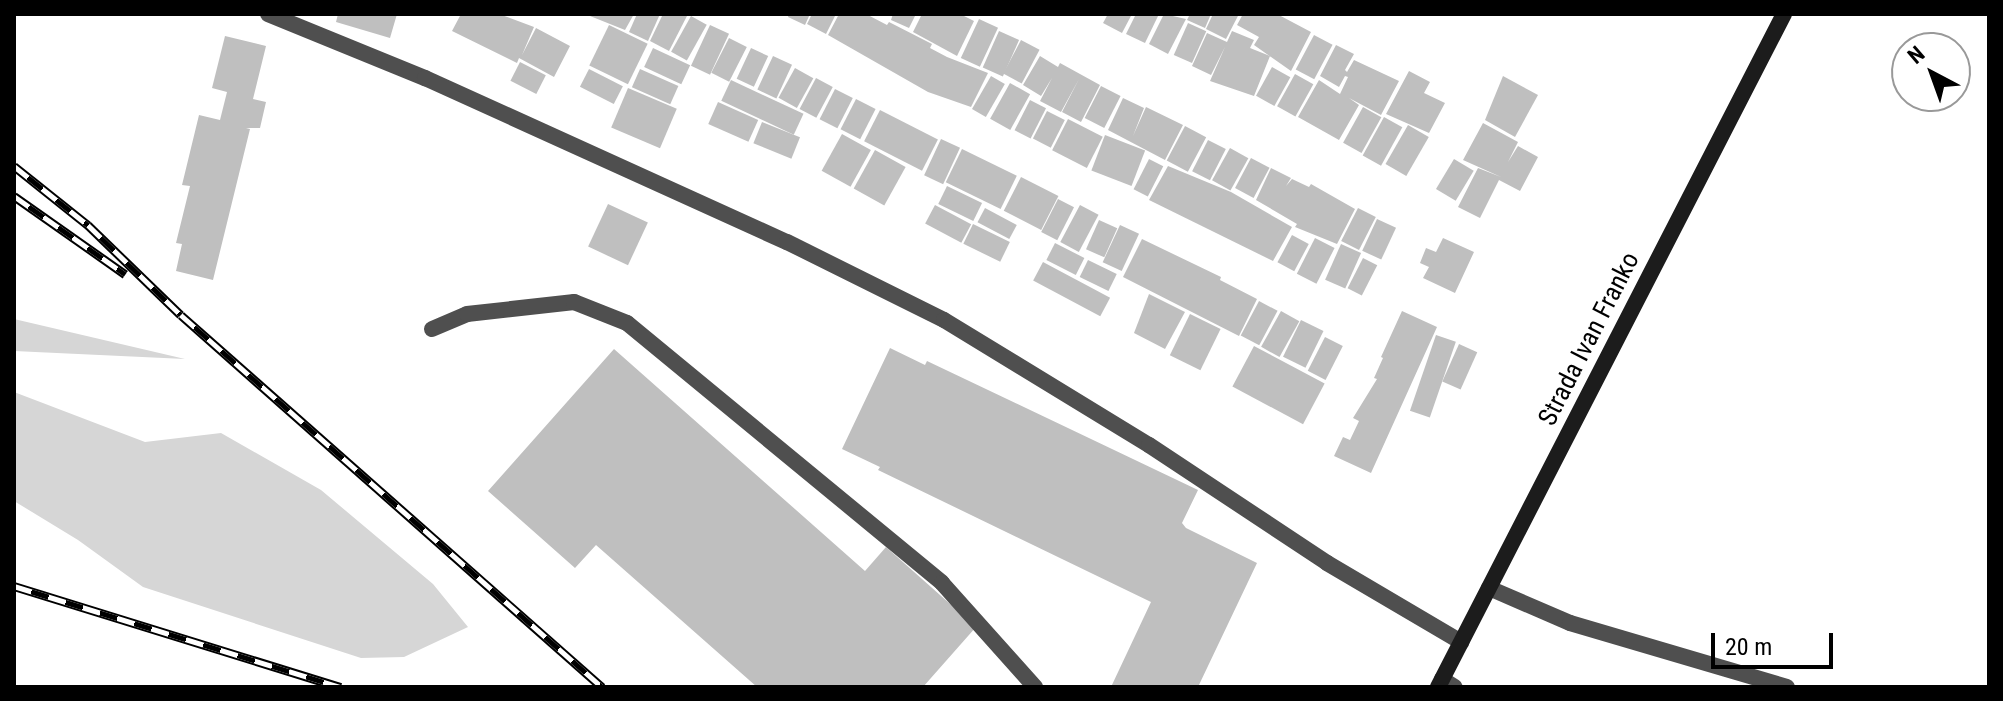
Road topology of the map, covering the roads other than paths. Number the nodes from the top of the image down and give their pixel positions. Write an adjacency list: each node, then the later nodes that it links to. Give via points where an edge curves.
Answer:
1 (268, 14): 5 (lane, via 454,91 787,242 944,320)
2 (1784, 14): 4 (main road, Strada Ivan Franko)
3 (432, 329): 7 (lane, via 467,314 574,302 627,323 942,583)
4 (1489, 588): 5 (main road, Strada Ivan Franko); 8 (lane, via 1570,623)
5 (1461, 642): 6 (main road, Strada Ivan Franko)
6 (1445, 684)
7 (1035, 687)
8 (1787, 687)

